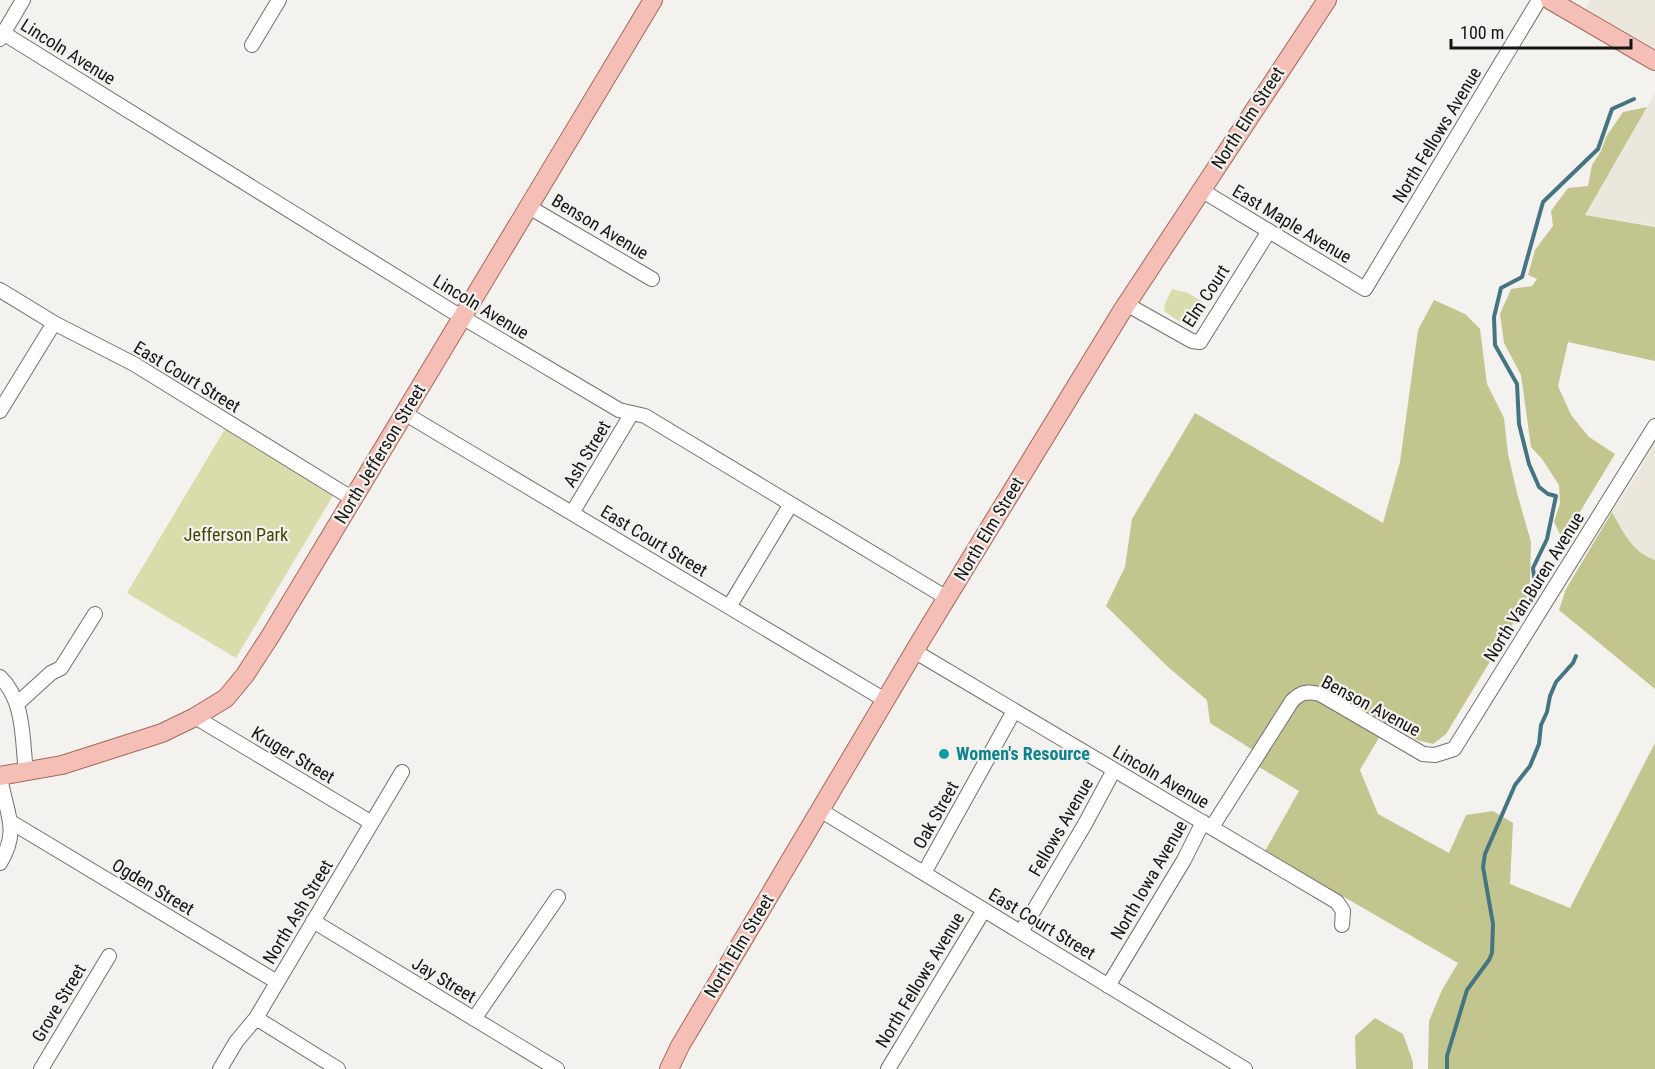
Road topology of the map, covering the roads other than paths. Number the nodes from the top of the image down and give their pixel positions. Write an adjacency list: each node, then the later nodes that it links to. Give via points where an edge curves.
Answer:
1 (23, 0): 7 (street)
2 (279, 0): 8 (street)
3 (653, 0): 11 (main road, North Jefferson Street)
4 (1327, 0): 10 (main road, North Elm Street)
5 (1539, 0): 14 (street, North Fellows Avenue)
6 (1550, 0): 9 (main road)
7 (3, 28): 17 (street, Lincoln Avenue)
8 (252, 45)
9 (1655, 61)
10 (1201, 190): 12 (street, East Maple Avenue); 16 (main road, North Elm Street)
11 (529, 207): 13 (street, Benson Avenue); 17 (main road, North Jefferson Street)
12 (1269, 231): 14 (street, East Maple Avenue); 16 (street, Elm Court, via 1200,342 1192,342)
13 (652, 279)
14 (1365, 289)
15 (0, 290): 18 (street, East Court Street)
16 (1126, 304): 26 (main road, North Elm Street)
17 (462, 317): 20 (main road, North Jefferson Street); 21 (street, Lincoln Avenue, via 619,410)
18 (54, 323): 19 (street); 23 (street, East Court Street, via 134,364)
19 (0, 411)
20 (404, 413): 23 (main road, North Jefferson Street); 25 (street, East Court Street)
21 (632, 413): 24 (street, Lincoln Avenue, via 645,416); 25 (street, Ash Street)
22 (1655, 426): 36 (street, North Van Buren Avenue, via 1454,749)
23 (353, 499): 35 (main road, North Jefferson Street, via 245,675 226,698)
24 (791, 504): 26 (street, Lincoln Avenue); 27 (street)
25 (572, 513): 27 (street, East Court Street)
26 (947, 598): 29 (main road, North Elm Street)
27 (729, 607): 31 (street, East Court Street)
28 (95, 614): 33 (street, via 61,668)
29 (914, 651): 31 (main road, North Elm Street); 34 (street, Lincoln Avenue)
30 (0, 677): 33 (street)
31 (885, 700): 41 (main road, North Elm Street)
32 (1292, 701): 36 (street, Benson Avenue, via 1309,691 1320,694 1412,749); 44 (street, North Iowa Avenue)
33 (18, 703): 38 (street)
34 (1014, 711): 37 (street, Lincoln Avenue); 46 (street, Oak Street)
35 (195, 717): 38 (main road, North Jefferson Street, via 124,746); 43 (street, Kruger Street)
36 (1435, 755)
37 (1114, 771): 44 (street, Lincoln Avenue); 51 (street, Fellows Avenue)
38 (26, 772): 40 (main road, North Jefferson Street)
39 (402, 772): 43 (street, North Ash Street)
40 (0, 776): 42 (street)
41 (820, 810): 46 (street, East Court Street); 61 (main road, North Elm Street)
42 (11, 822): 45 (street, via 9,848); 53 (street, Ogden Street)
43 (372, 823): 49 (street, North Ash Street)
44 (1208, 825): 50 (street, Lincoln Avenue, via 1337,902 1343,911); 54 (street, North Iowa Avenue)
45 (0, 863)
46 (924, 873): 48 (street, East Court Street)
47 (558, 897): 56 (street)
48 (984, 910): 51 (street, East Court Street); 62 (street, North Fellows Avenue)
49 (313, 921): 53 (street, North Ash Street); 56 (street, Jay Street)
50 (1342, 925)
51 (1021, 932): 54 (street, East Court Street)
52 (109, 956): 57 (street, Grove Street)
53 (277, 982): 55 (street, North Ash Street)
54 (1108, 986): 63 (street, East Court Street)
55 (256, 1018): 58 (street, North Ash Street); 59 (street)
56 (474, 1019): 60 (street, Jay Street)
57 (41, 1069)
58 (220, 1069)
59 (338, 1069)
60 (557, 1069)
61 (669, 1069)
62 (888, 1069)
63 (1245, 1069)

